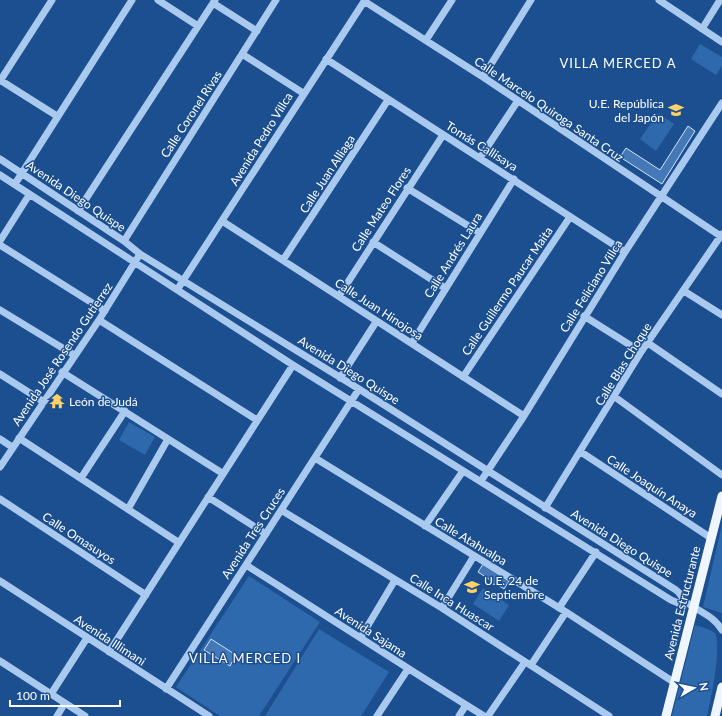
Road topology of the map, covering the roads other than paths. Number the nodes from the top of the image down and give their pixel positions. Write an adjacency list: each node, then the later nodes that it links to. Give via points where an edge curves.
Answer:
1 (52, 0): 19 (street)
2 (132, 0): 24 (street)
3 (158, 0): 11 (street)
4 (276, 0): 13 (street, Calle Coronel Rivas)
5 (364, 0): 14 (street, Calle Marcelo Quiroga Santa Cruz); 17 (street, Avenida Pedro Villca)
6 (452, 0): 14 (street)
7 (531, 0): 18 (street)
8 (659, 0): 12 (street)
9 (720, 0): 12 (street)
10 (214, 2): 11 (street); 13 (street)
11 (198, 26): 35 (street)
12 (702, 29): 15 (street)
13 (256, 31): 16 (street, Calle Coronel Rivas)
14 (426, 40): 18 (street, Calle Marcelo Quiroga Santa Cruz)
15 (722, 42)
16 (242, 54): 20 (street); 41 (street, Calle Coronel Rivas)
17 (326, 59): 20 (street, Avenida Pedro Villca); 21 (street, Tomás Callisaya)
18 (483, 77): 22 (street, Calle Marcelo Quiroga Santa Cruz)
19 (0, 80): 24 (street)
20 (303, 93): 37 (street, Avenida Pedro Villca)
21 (388, 100): 25 (street, Tomás Callisaya); 46 (street, Calle Juan Alliaga)
22 (517, 102): 26 (street); 34 (street, Calle Marcelo Quiroga Santa Cruz)
23 (722, 103): 34 (street, Calle Feliciano Villca)
24 (57, 116): 28 (street)
25 (443, 134): 26 (street, Tomás Callisaya); 32 (street, Calle Mateo Flores)
26 (480, 158): 30 (street, Tomás Callisaya)
27 (0, 159): 28 (street, Avenida Diego Quispe)
28 (22, 173): 31 (street); 35 (street, Avenida Diego Quispe)
29 (0, 175): 31 (street, Avenida Diego Quispe)
30 (514, 179): 36 (street, Tomás Callisaya); 38 (street, Calle Andrés Laura)
31 (15, 184): 33 (street, Avenida Diego Quispe)
32 (407, 188): 38 (street); 42 (street, Calle Mateo Flores)
33 (29, 195): 40 (street); 47 (street, Avenida Diego Quispe)
34 (661, 197): 39 (street, Calle Marcelo Quiroga Santa Cruz); 44 (street, Calle Feliciano Villca)
35 (78, 211): 41 (street, Avenida Diego Quispe)
36 (570, 217): 44 (street, Tomás Callisaya); 66 (street, Calle Guillermo Paucar Maita)
37 (222, 221): 46 (street, Calle Juan Hinojosa); 48 (street, Avenida Pedro Villca)
38 (480, 233): 49 (street, Calle Andrés Laura)
39 (722, 236): 51 (street, Calle Blas Choque)
40 (0, 241)
41 (124, 241): 45 (street, Avenida Diego Quispe)
42 (373, 242): 49 (street); 52 (street, Calle Mateo Flores)
43 (0, 245): 54 (street)
44 (625, 252): 56 (street, Calle Feliciano Villca)
45 (140, 254): 47 (street, Avenida José Rosendo Gutierrez); 48 (street, Avenida Diego Quispe)
46 (283, 260): 52 (street, Calle Juan Hinojosa)
47 (135, 263): 50 (street, Avenida Diego Quispe); 54 (street, Avenida José Rosendo Gutierrez)
48 (185, 280): 50 (street, Avenida Pedro Villca); 67 (street, Avenida Diego Quispe)
49 (445, 288): 59 (street, Calle Andrés Laura)
50 (177, 290): 63 (street, Avenida Diego Quispe)
51 (684, 291): 55 (street); 60 (street, Calle Blas Choque)
52 (339, 296): 58 (street, Calle Juan Hinojosa)
53 (0, 310): 62 (street)
54 (105, 311): 57 (street, Avenida José Rosendo Gutierrez)
55 (722, 315)
56 (584, 316): 61 (street); 74 (street, Calle Feliciano Villca)
57 (99, 320): 62 (street, Avenida José Rosendo Gutierrez); 75 (street)
58 (376, 322): 59 (street, Calle Juan Hinojosa); 67 (street)
59 (412, 343): 66 (street, Calle Juan Hinojosa)
60 (648, 343): 61 (street, Calle Blas Choque); 69 (street)
61 (641, 352): 70 (street, Calle Blas Choque)
62 (74, 355): 64 (street, Avenida José Rosendo Gutierrez)
63 (293, 365): 72 (street, Avenida Diego Quispe); 75 (street)
64 (62, 372): 71 (street, Avenida José Rosendo Gutierrez); 73 (street)
65 (0, 374): 71 (street)
66 (463, 377): 74 (street, Calle Juan Hinojosa)
67 (340, 378): 68 (street, Avenida Diego Quispe)
68 (359, 389): 72 (street, Avenida Tres Cruces); 85 (street, Avenida Diego Quispe)
69 (722, 394)
70 (615, 397): 80 (street, Calle Blas Choque); 87 (street)
71 (44, 402): 76 (street, Avenida José Rosendo Gutierrez)
72 (351, 402): 82 (street, Avenida Tres Cruces); 84 (street, Avenida Diego Quispe)
73 (125, 412): 78 (street); 88 (street)
74 (524, 416): 85 (street, Calle Feliciano Villca)
75 (257, 420): 86 (street)
76 (19, 438): 79 (street, Avenida José Rosendo Gutierrez); 88 (street)
77 (0, 439): 79 (street)
78 (168, 439): 86 (street); 94 (street)
79 (12, 447): 81 (street, Avenida José Rosendo Gutierrez)
80 (580, 452): 93 (street, Calle Blas Choque); 98 (street, Calle Joaquín Anaya)
81 (3, 457): 83 (street, Avenida José Rosendo Gutierrez)
82 (315, 458): 95 (street, Avenida Tres Cruces); 96 (street, Calle Atahualpa)
83 (0, 467)
84 (463, 471): 89 (street, Avenida Diego Quispe); 96 (street)
85 (488, 472): 89 (street, Calle Feliciano Villca); 93 (street, Avenida Diego Quispe)
86 (222, 473): 91 (street)
87 (722, 475)
88 (81, 478): 94 (street)
89 (481, 481): 100 (street, Avenida Diego Quispe)
90 (722, 496): 98 (main road, Avenida Estructurante)
91 (208, 497): 97 (street); 99 (street)
92 (0, 499): 105 (street, Calle Omasuyos)
93 (545, 508): 106 (street, Avenida Diego Quispe, via 676,590)
94 (128, 509): 99 (street)
95 (281, 510): 97 (street, Avenida Tres Cruces); 103 (street, Calle Inca Huascar)
96 (425, 526): 101 (street, Calle Atahualpa)
97 (266, 534): 102 (street, Avenida Tres Cruces)
98 (711, 538): 107 (main road, Avenida Estructurante)
99 (178, 542): 105 (street)
100 (596, 552): 106 (street, Avenida Diego Quispe, via 671,600 678,603); 109 (street)
101 (474, 556): 108 (street); 109 (street, Calle Atahualpa)
102 (246, 565): 111 (street, Avenida Sajama); 119 (street, Avenida Tres Cruces)
103 (395, 580): 108 (street, Calle Inca Huascar); 111 (street)
104 (0, 581): 112 (street, Avenida Illimani)
105 (146, 594): 113 (street)
106 (684, 600): 107 (street, Avenida Diego Quispe)
107 (694, 607): 110 (street, Avenida Diego Quispe, via 711,617); 117 (main road, Avenida Estructurante)
108 (442, 608): 115 (street, Calle Inca Huascar)
109 (562, 610): 115 (street); 117 (street, Calle Atahualpa)
110 (722, 630)
111 (361, 637): 116 (street, Avenida Sajama)
112 (87, 638): 113 (street, Avenida Illimani); 120 (street)
113 (109, 652): 119 (street, Avenida Illimani)
114 (0, 661): 120 (street)
115 (528, 663): 129 (street); 130 (street, Calle Inca Huascar)
116 (408, 669): 122 (street, Avenida Sajama); 126 (street)
117 (674, 683): 131 (main road, Avenida Estructurante)
118 (722, 687): 132 (main road)
119 (166, 689): 123 (street, Avenida Illimani)
120 (51, 694): 121 (street)
121 (65, 703): 124 (street); 125 (street)
122 (466, 705): 127 (street); 128 (street, Avenida Sajama)
123 (205, 715)
124 (58, 716)
125 (85, 716)
126 (377, 716)
127 (459, 716)
128 (484, 716)
129 (488, 716)
130 (609, 716)
131 (666, 716)
132 (715, 716)

